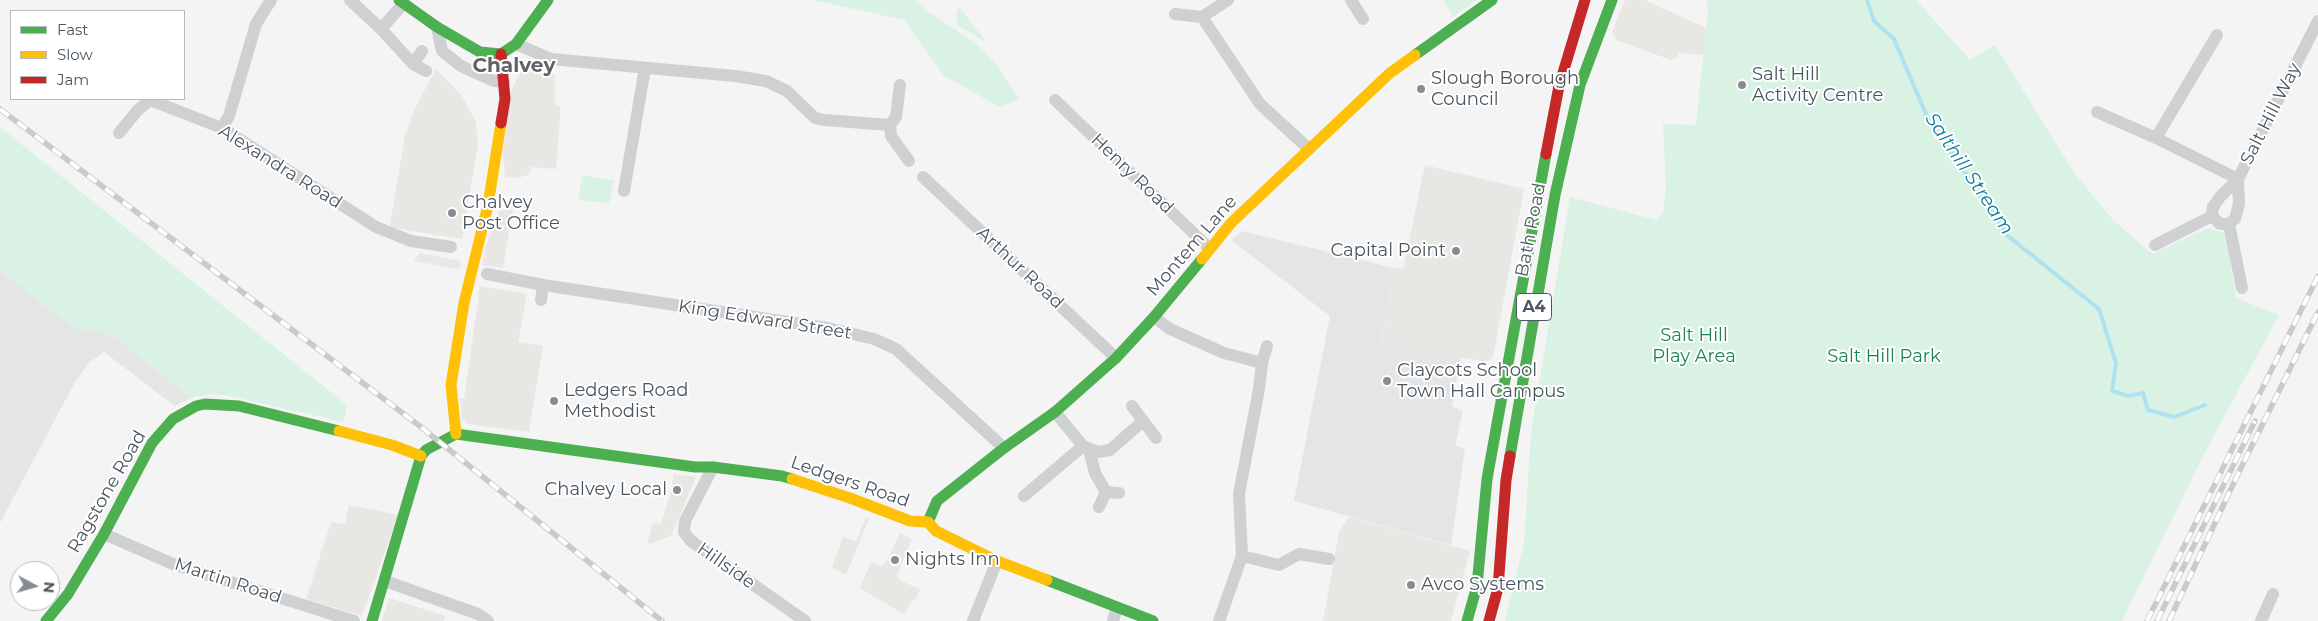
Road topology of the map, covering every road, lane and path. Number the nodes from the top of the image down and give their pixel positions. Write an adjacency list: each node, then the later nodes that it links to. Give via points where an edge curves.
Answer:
1 (272, 0): 29 (street, via 256,24 229,116)
2 (350, 0): 16 (street)
3 (548, 0): 18 (main road)
4 (1228, 0): 12 (street)
5 (1350, 0): 13 (street)
6 (1492, 0): 32 (main road, Montem Lane, via 1390,73)
7 (1585, 0): 78 (main road, Bath Road / A4, via 1559,86 1487,479 1477,586)
8 (1591, 0): 9 (main road)
9 (1612, 0): 79 (main road, Bath Road / A4, via 1580,85 1555,195 1506,480 1498,588)
10 (402, 2): 15 (main road); 16 (street)
11 (1175, 14): 12 (street)
12 (1202, 17): 32 (street, via 1260,104)
13 (1363, 19)
14 (2318, 21): 35 (street, Salt Hill Way)
15 (437, 27): 20 (main road, via 480,52); 24 (street, via 442,51 462,66 494,81)
16 (381, 29): 21 (street)
17 (2217, 35): 31 (street)
18 (516, 44): 20 (main road); 22 (street, via 551,59)
19 (422, 51): 21 (street)
20 (501, 54): 24 (main road)
21 (413, 64): 23 (street)
22 (645, 68): 28 (street, via 766,81 787,91 815,118); 36 (street)
23 (426, 71)
24 (504, 82): 53 (main road, via 505,99 488,205 470,272 451,384)
25 (900, 85): 28 (street, via 896,117)
26 (1054, 100): 41 (street, Henry Road)
27 (2097, 112): 31 (street)
28 (890, 125): 33 (street, via 891,136)
29 (222, 128): 30 (street, Alexandra Road, via 150,100 136,111); 40 (street, Alexandra Road, via 376,227 411,241)
30 (119, 133)
31 (2156, 138): 35 (street)
32 (1309, 149): 41 (main road, Montem Lane)
33 (909, 161)
34 (923, 177): 48 (street, Arthur Road)
35 (2238, 179): 37 (street, Salt Hill Way, via 2220,197 2213,207); 38 (street, Salt Hill Way, via 2239,204 2235,219)
36 (624, 191)
37 (2212, 216): 38 (street, via 2220,224); 39 (street)
38 (2229, 224): 44 (street)
39 (2155, 245)
40 (451, 247)
41 (1209, 248): 46 (main road, Montem Lane)
42 (487, 274): 43 (street, King Edward Street)
43 (544, 285): 45 (street); 56 (street, King Edward Street, via 828,328 874,339 896,349)
44 (2242, 288)
45 (540, 300)
46 (1154, 317): 48 (main road, Montem Lane); 49 (street, via 1170,329 1224,353)
47 (1267, 346): 49 (street)
48 (1116, 358): 51 (main road, Montem Lane)
49 (1262, 363): 63 (street, via 1239,494)
50 (1132, 406): 52 (street)
51 (1055, 412): 55 (street); 56 (main road, Montem Lane)
52 (1143, 421): 54 (street); 55 (street, via 1110,450 1098,452)
53 (456, 434): 57 (main road); 58 (main road, Ledgers Road)
54 (1156, 438)
55 (1086, 447): 59 (street); 60 (street, via 1095,473 1113,492)
56 (1004, 448): 61 (main road, Montem Lane, via 937,501)
57 (421, 456): 62 (main road, Ragstone Road, via 392,445 239,406 196,406 173,419 152,443); 66 (main road)
58 (713, 467): 61 (main road, Ledgers Road, via 782,476 910,521); 73 (street, Hillside, via 685,521 684,532 691,541)
59 (1024, 496)
60 (1099, 507)
61 (928, 522): 65 (main road, Ledgers Road, via 936,531)
62 (104, 534): 69 (main road, Ragstone Road, via 68,594); 70 (street, Martin Road, via 173,564)
63 (1242, 556): 64 (street, via 1279,565 1299,554); 77 (street)
64 (1329, 559)
65 (997, 561): 68 (main road, Ledgers Road); 74 (street)
66 (386, 581): 71 (main road); 72 (street, via 478,614)
67 (2273, 594): 80 (street)
68 (1117, 608): 75 (street); 76 (main road, Ledgers Road)
69 (46, 621)
70 (354, 621)
71 (372, 621)
72 (488, 621)
73 (805, 621)
74 (973, 621)
75 (1112, 621)
76 (1153, 621)
77 (1219, 621)
78 (1468, 621)
79 (1489, 621)
80 (2261, 621)

